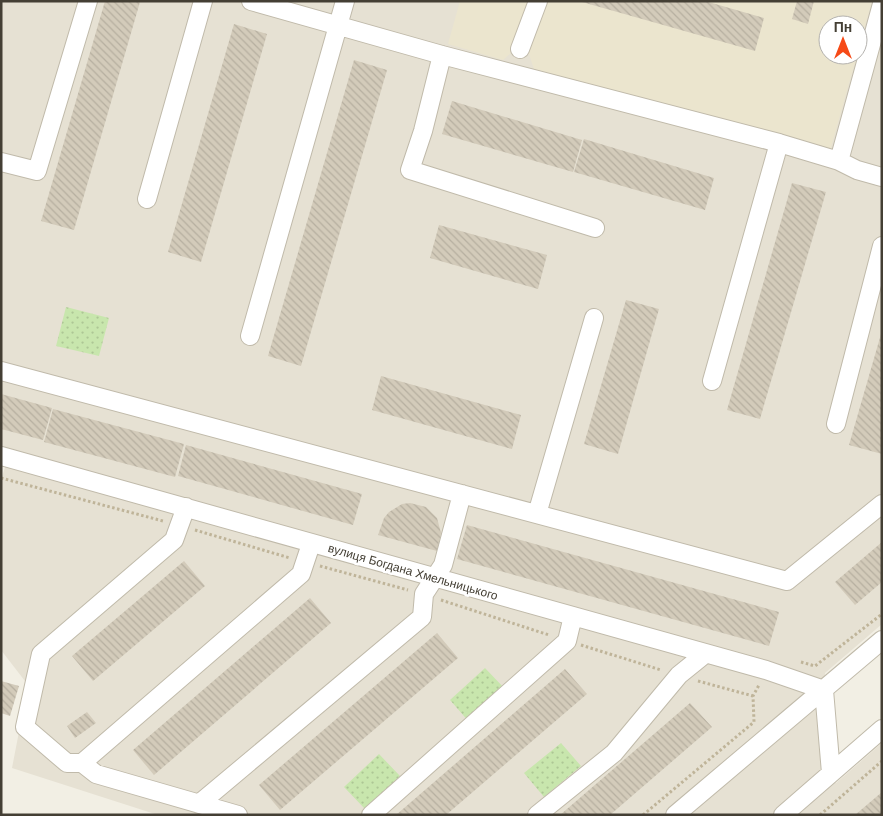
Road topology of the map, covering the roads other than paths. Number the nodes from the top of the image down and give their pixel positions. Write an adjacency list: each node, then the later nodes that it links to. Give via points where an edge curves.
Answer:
1 (88, 1): 13 (street, via 38,171)
2 (203, 1): 15 (street)
3 (251, 1): 7 (street)
4 (345, 1): 8 (street)
5 (538, 1): 9 (street)
6 (882, 4): 12 (street)
7 (288, 6): 8 (street)
8 (338, 26): 10 (street); 19 (street)
9 (520, 49)
10 (442, 55): 11 (street); 16 (street, via 410,170)
11 (779, 143): 12 (street); 21 (street)
12 (839, 161): 14 (street)
13 (1, 162)
14 (882, 177)
15 (147, 199)
16 (595, 228)
17 (882, 246): 22 (street)
18 (594, 318): 27 (street)
19 (250, 336)
20 (1, 370): 24 (street)
21 (712, 381)
22 (836, 424)
23 (1, 456): 26 (street, вулиця Богдана Хмельницького)
24 (462, 494): 27 (street); 29 (street, via 443,565)
25 (882, 504): 27 (street, via 787,581)
26 (186, 507): 28 (street, вулиця Богдана Хмельницького); 35 (street, via 174,540 41,654 25,728 67,763)
27 (537, 514)
28 (312, 544): 29 (street, вулиця Богдана Хмельницького); 35 (street, via 301,574)
29 (434, 577): 30 (street, вулиця Богдана Хмельницького); 37 (street, via 424,594 422,617)
30 (573, 616): 32 (street, вулиця Богдана Хмельницького); 39 (street, via 567,641)
31 (882, 640): 33 (street)
32 (705, 654): 33 (street, вулиця Богдана Хмельницького); 40 (street, via 679,675 614,753)
33 (824, 690): 36 (street); 41 (street)
34 (880, 734): 36 (street)
35 (82, 763): 37 (street, via 96,774)
36 (831, 772): 42 (street)
37 (199, 804): 38 (street)
38 (238, 815)
39 (371, 815)
40 (537, 815)
41 (675, 815)
42 (783, 815)

